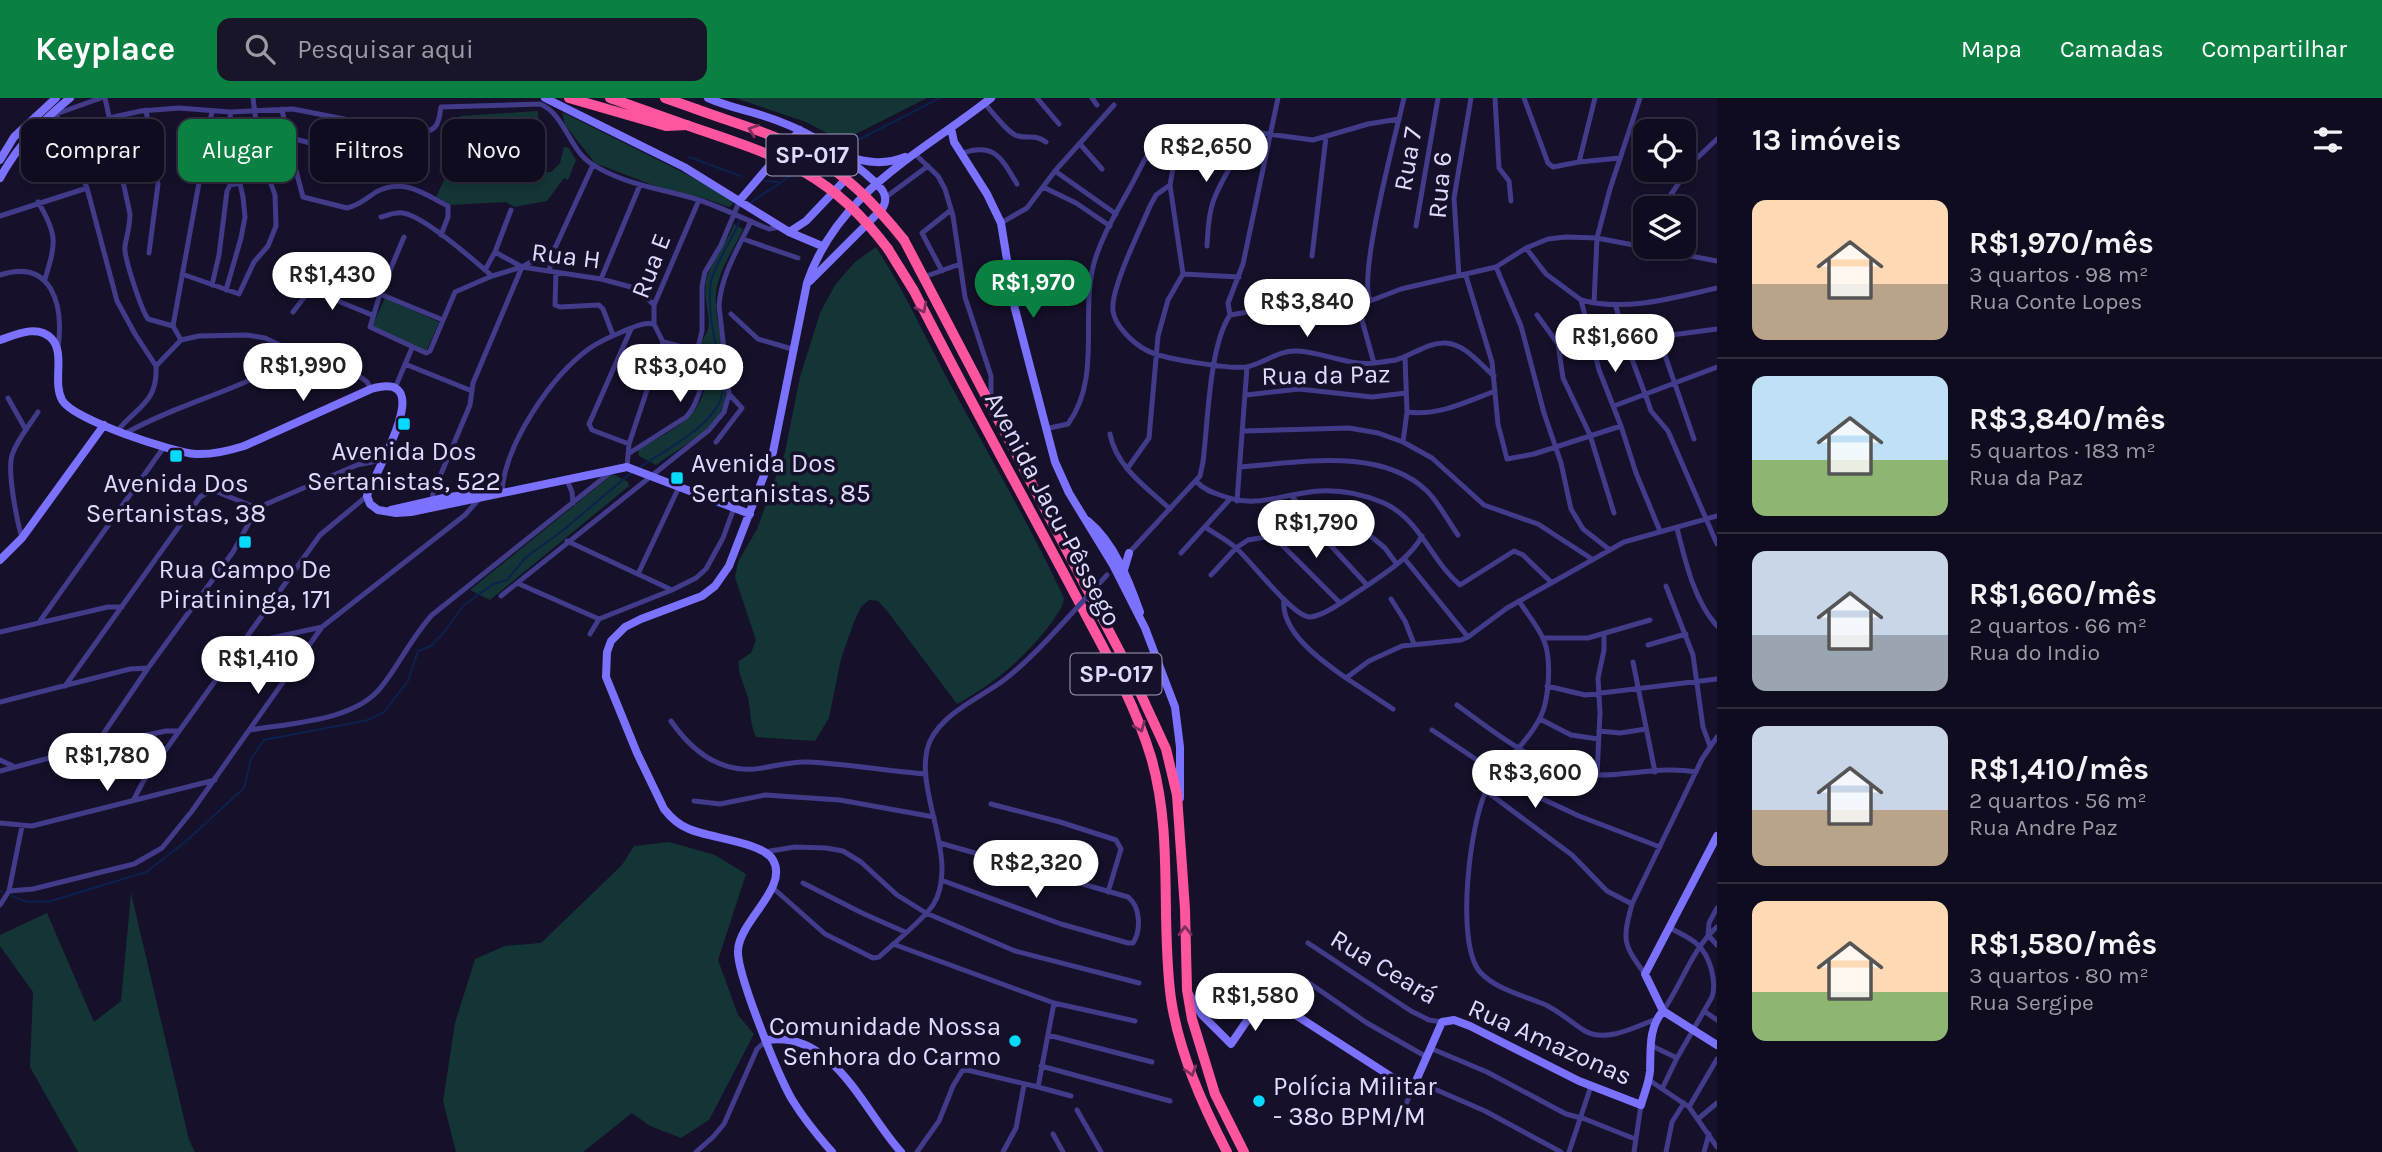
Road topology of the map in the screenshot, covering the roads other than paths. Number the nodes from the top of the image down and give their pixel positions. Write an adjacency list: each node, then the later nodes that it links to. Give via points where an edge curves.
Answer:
1 (69, 98): 23 (main road)
2 (103, 98): 23 (street); 29 (street)
3 (253, 98): 27 (street)
4 (545, 98): 67 (main road)
5 (569, 98): 33 (highway, via 666,126)
6 (610, 98): 33 (highway, Avenida Jacu-Pêssego / SP-017)
7 (664, 98): 19 (highway, Avenida Jacu-Pêssego / SP-017)
8 (708, 98): 35 (main road)
9 (1037, 98): 32 (street)
10 (1092, 98): 21 (street)
11 (1279, 98): 37 (street)
12 (1404, 98): 31 (street)
13 (1438, 98): 79 (street, Rua 7)
14 (1471, 98): 106 (street, Rua 6, via 1454,198)
15 (1495, 98): 68 (street, via 1499,168 1509,181)
16 (1524, 98): 50 (street, via 1548,163 1556,168)
17 (1595, 98): 50 (street)
18 (1640, 98): 48 (street)
19 (678, 101): 107 (highway, Avenida Jacu-Pêssego / SP-017, one-way to 19, bridge, via 904,240 857,188 814,156)
20 (987, 101): 34 (main road); 42 (street, via 1013,134)
21 (1097, 105)
22 (1114, 105): 43 (street)
23 (54, 106): 49 (main road, via 14,137); 56 (main road); 63 (street)
24 (282, 109): 27 (street); 30 (street); 51 (street, via 426,131 436,126 440,104 540,104 554,113 578,152)
25 (146, 110): 26 (street); 29 (street); 91 (street, via 158,184)
26 (212, 111): 28 (street); 102 (street)
27 (255, 111): 28 (street); 114 (street, via 260,153 275,195 276,226 241,292)
28 (230, 112): 57 (street)
29 (109, 118): 129 (street, via 130,214 125,249 136,288 148,319)
30 (284, 119)
31 (1399, 119): 39 (street); 116 (street, via 1367,279)
32 (1059, 124)
33 (688, 126): 367 (highway, Avenida Jacu-Pêssego / SP-017, one-way to 367, bridge, via 775,156 809,174 861,215 914,291 1096,636 1143,732 1160,792 1171,999 1194,1082)
34 (951, 128): 38 (main road); 41 (main road)
35 (800, 130): 47 (main road); 67 (main road)
36 (1245, 131): 37 (street); 45 (street, via 1199,136); 87 (street, via 1239,154 1213,200)
37 (1271, 135): 39 (street, via 1313,141); 108 (street)
38 (940, 136): 41 (main road); 46 (main road)
39 (1326, 136): 92 (street)
40 (1717, 139): 64 (street, via 1692,163)
41 (954, 142): 44 (main road)
42 (1046, 142)
43 (1080, 144): 53 (street); 54 (street)
44 (963, 153): 59 (street, via 988,150 1003,162); 77 (main road)
45 (1182, 153): 61 (street); 72 (street, via 1173,144 1157,144)
46 (915, 154): 47 (main road, via 883,163); 52 (street); 58 (main road)
47 (843, 156): 58 (main road); 81 (main road, via 848,173 845,180 806,221)
48 (1620, 158): 50 (street); 84 (street)
49 (0, 160)
50 (1579, 162)
51 (593, 165): 60 (street); 88 (street)
52 (928, 166): 65 (street); 71 (street, via 945,189)
53 (1102, 169)
54 (1055, 172): 62 (street); 72 (street)
55 (296, 173): 82 (street, via 305,198 347,208 384,188 410,187 448,206)
56 (0, 178)
57 (240, 183): 112 (street, via 227,191); 114 (street, via 244,227)
58 (877, 184): 65 (main road); 86 (main road)
59 (1017, 184)
60 (640, 185): 66 (street); 110 (street)
61 (1170, 185): 103 (street); 140 (street, via 1150,206 1112,303 1116,321 1138,344)
62 (1043, 187): 77 (street, via 1021,214); 78 (street)
63 (87, 188): 69 (street); 146 (street, via 117,301)
64 (1670, 196)
65 (886, 197): 111 (main road, via 882,208)
66 (699, 200): 73 (street); 119 (street, Rua E)
67 (742, 201): 73 (street); 80 (main road)
68 (1511, 201)
69 (38, 202): 74 (street); 109 (street, via 54,231)
70 (511, 210): 90 (street)
71 (951, 210): 95 (street); 100 (street, via 922,233)
72 (1116, 214): 78 (street)
73 (735, 215): 76 (street); 141 (street, via 705,272)
74 (0, 216)
75 (382, 217): 82 (street, via 404,213)
76 (748, 220): 80 (street, via 769,229); 85 (street)
77 (1001, 223): 168 (main road, via 1015,309)
78 (1110, 226): 168 (street, via 1092,273 1083,398 1068,424)
79 (1416, 226)
80 (780, 227): 81 (main road)
81 (789, 232): 86 (main road)
82 (441, 235): 98 (street)
83 (404, 237): 115 (street)
84 (1597, 238): 89 (street, via 1548,239); 94 (street); 118 (street)
85 (743, 239): 93 (street); 156 (street, via 720,293)
86 (822, 246): 111 (main road)
87 (1207, 246)
88 (555, 248): 96 (street); 99 (street)
89 (1526, 248): 97 (street); 117 (street, via 1546,274)
90 (495, 252): 96 (street); 98 (street)
91 (149, 253)
92 (1312, 256)
93 (798, 258)
94 (1717, 261)
95 (960, 264): 100 (street); 160 (street, via 965,298 991,376)
96 (522, 267): 99 (street, Rua H); 105 (street, Rua H); 153 (street)
97 (1496, 267): 106 (street); 179 (street, via 1521,326)
98 (485, 270): 105 (street)
99 (549, 271): 101 (street, Rua H)
100 (942, 271): 107 (street)
101 (556, 272): 110 (street, Rua H); 132 (street, via 555,305 599,306)
102 (182, 274): 112 (street); 129 (street)
103 (1183, 274): 108 (street); 140 (street, via 1163,314)
104 (0, 275): 109 (street, via 24,270)
105 (492, 276): 127 (street, Rua H, via 455,292)
106 (1463, 276): 116 (street); 149 (street)
107 (924, 277): 160 (highway, Avenida Jacu-Pêssego / SP-017)
108 (1239, 277): 125 (street, via 1228,303)
109 (45, 279): 137 (street, via 60,325)
110 (601, 279): 119 (street, Rua H, via 636,288)
111 (807, 283): 138 (main road)
112 (212, 285): 114 (street)
113 (1717, 288): 121 (street)
114 (226, 290)
115 (380, 294): 124 (street); 127 (street)
116 (1370, 300): 120 (street)
117 (1581, 300): 118 (street); 161 (street, via 1599,370)
118 (1594, 303): 121 (street)
119 (654, 305): 128 (street, Rua E)
120 (1358, 306): 125 (street, via 1320,314 1254,311); 143 (street)
121 (1616, 307): 158 (street)
122 (293, 312): 124 (street, via 313,291)
123 (731, 314): 138 (street, via 758,339)
124 (372, 315): 136 (street, via 370,328)
125 (1230, 315): 144 (street, via 1222,328)
126 (1538, 316): 173 (street, via 1558,344 1563,378)
127 (443, 320): 136 (street, Rua H, via 430,351)
128 (654, 324): 130 (street); 135 (street, Rua E)
129 (173, 326): 134 (street)
130 (631, 328): 132 (street); 177 (street, via 589,424 592,430)
131 (1717, 329): 150 (street, via 1664,336 1660,344)
132 (613, 335): 190 (street, via 585,352 536,405 508,464)
133 (0, 340): 137 (main road, via 41,332 53,339)
134 (181, 340): 139 (street, via 256,335); 146 (street)
135 (663, 342): 141 (street); 177 (street)
136 (412, 348): 145 (street)
137 (58, 349): 166 (main road, via 61,398 73,411)
138 (792, 349): 203 (main road, via 773,452)
139 (299, 354): 152 (street, via 359,376); 165 (street)
140 (1156, 354): 144 (street, Rua da Paz); 185 (street, via 1149,438)
141 (696, 355): 180 (street, via 702,378 692,410)
142 (1405, 357): 143 (street, Rua da Paz); 149 (street, Rua da Paz, via 1437,344 1453,344); 155 (street)
143 (1374, 363): 147 (street, Rua da Paz, via 1296,351)
144 (1214, 364): 147 (street, Rua da Paz); 188 (street)
145 (405, 365): 151 (street); 153 (street)
146 (156, 366): 162 (street, via 156,385)
147 (1247, 367): 157 (street)
148 (1715, 367): 150 (street)
149 (1494, 376): 154 (street)
150 (1674, 382): 158 (street); 174 (street)
151 (395, 388): 152 (main road); 181 (main road, via 403,399 402,416)
152 (371, 389): 178 (main road, via 223,452 194,454)
153 (472, 391): 198 (street)
154 (1495, 391): 164 (street, via 1442,411); 179 (street, via 1508,460)
155 (1406, 393): 157 (street, Rua da Paz, via 1372,397 1299,389); 164 (street)
156 (729, 394): 175 (street, via 742,408); 186 (street, via 718,421)
157 (1246, 395): 171 (street)
158 (1645, 395): 161 (street); 206 (street, via 1651,411 1668,431)
159 (8, 398): 169 (street)
160 (991, 406): 295 (highway, Avenida Jacu-Pêssego / SP-017, via 1156,723 1172,772)
161 (1614, 406): 167 (street)
162 (142, 408): 165 (street); 170 (street)
163 (38, 412): 169 (street)
164 (1407, 412): 176 (street)
165 (147, 422): 170 (street)
166 (104, 425): 170 (main road); 215 (main road)
167 (1621, 426): 173 (street); 211 (street)
168 (1045, 429): 205 (main road, via 1062,479)
169 (26, 430): 215 (street, via 11,460)
170 (122, 431): 178 (main road)
171 (1244, 431): 176 (street, via 1349,428); 182 (street)
172 (1110, 434): 185 (street)
173 (1590, 435): 179 (street); 202 (street)
174 (1694, 439)
175 (716, 442)
176 (1403, 442): 224 (street, via 1432,458 1484,505 1538,524)
177 (629, 444): 180 (street)
178 (164, 447): 244 (street)
179 (1556, 447): 220 (street, via 1571,509 1583,529)
180 (628, 454): 184 (street)
181 (382, 460): 191 (main road); 199 (street, via 357,464)
182 (1240, 467): 195 (street); 213 (street, via 1351,462 1387,468 1429,493)
183 (615, 469): 184 (main road); 187 (main road); 197 (street)
184 (633, 469): 186 (main road)
185 (1127, 469): 201 (street)
186 (653, 475): 189 (main road); 216 (street)
187 (567, 480): 190 (main road); 197 (street)
188 (1197, 482): 194 (street); 201 (street)
189 (679, 486): 200 (main road); 228 (street)
190 (502, 492): 192 (main road)
191 (367, 496): 198 (main road, via 374,508 385,512); 254 (street, via 320,535)
192 (478, 496): 196 (main road); 198 (main road); 207 (street)
193 (1292, 496): 195 (street, via 1266,502); 209 (street); 214 (street, via 1333,491 1371,499 1406,517)
194 (1230, 499): 195 (street); 208 (street)
195 (1237, 501)
196 (462, 502): 198 (main road); 207 (street)
197 (573, 503): 271 (street, via 432,615 365,704)
198 (432, 504)
199 (257, 508): 241 (street, via 215,491 200,497); 257 (street, via 233,552)
200 (734, 508): 203 (main road); 235 (street, via 706,569)
201 (1170, 509): 221 (street)
202 (1614, 513)
203 (750, 514): 300 (main road, via 729,566 715,586 691,601 625,627 611,641 605,665 637,753 664,809 688,829)
204 (1717, 516): 206 (street)
205 (1085, 518): 219 (main road); 227 (main road)
206 (1705, 520): 210 (street); 217 (street)
207 (457, 522): 246 (street)
208 (1205, 527): 218 (street); 222 (street)
209 (1315, 528): 212 (street); 226 (street, via 1338,527 1368,534); 233 (street)
210 (1677, 528): 211 (street); 245 (street, via 1687,565)
211 (1660, 531): 220 (street)
212 (1273, 535): 218 (street, via 1248,540); 240 (street)
213 (1458, 535)
214 (1422, 536): 223 (street); 231 (street, via 1460,585 1516,551)
215 (22, 538): 225 (main road)
216 (567, 541): 228 (street); 232 (street)
217 (1717, 544)
218 (1236, 548): 230 (street); 237 (street)
219 (1112, 550): 221 (main road); 227 (main road)
220 (1610, 550): 224 (street)
221 (1129, 552): 227 (main road)
222 (1181, 553)
223 (1404, 558): 226 (street); 251 (street)
224 (1592, 559): 231 (street)
225 (0, 560)
226 (1396, 563): 233 (street)
227 (1117, 567): 229 (main road); 295 (main road, via 1169,688 1178,728)
228 (638, 574): 235 (street)
229 (1107, 575): 285 (street, bridge, via 1024,663 935,733 927,753)
230 (1211, 575)
231 (1551, 582): 239 (street)
232 (517, 583): 236 (street); 242 (street)
233 (1367, 585): 240 (street)
234 (1666, 586): 250 (street)
235 (672, 590): 242 (street)
236 (501, 596)
237 (1283, 599): 240 (street, via 1302,615 1313,617); 258 (street, via 1284,614 1298,636)
238 (1391, 599): 253 (street)
239 (1519, 601): 251 (street); 252 (street)
240 (1340, 603)
241 (122, 607): 244 (street); 261 (street)
242 (599, 618): 248 (street)
243 (1650, 620): 249 (street)
244 (40, 621): 247 (street)
245 (1717, 626)
246 (322, 627): 254 (street); 271 (street)
247 (0, 632)
248 (590, 634)
249 (1604, 634): 252 (street); 264 (street)
250 (1686, 634): 255 (street); 260 (street)
251 (1468, 637): 253 (street)
252 (1543, 638): 262 (street)
253 (1414, 644): 258 (street, via 1387,652)
254 (239, 645): 273 (street)
255 (1648, 645)
256 (1633, 662): 263 (street)
257 (148, 668): 261 (street); 278 (street)
258 (1346, 678): 267 (street)
259 (1717, 679): 260 (street)
260 (1698, 683): 263 (street); 277 (street)
261 (65, 686): 265 (street)
262 (1547, 686): 264 (street, via 1577,694); 268 (street)
263 (1638, 690): 264 (street); 270 (street)
264 (1600, 693): 274 (street)
265 (0, 700)
266 (1457, 705): 279 (street)
267 (1393, 709)
268 (1540, 719): 276 (street, via 1571,735); 279 (street)
269 (671, 722): 285 (street, via 693,748 733,767 755,769 798,761)
270 (1646, 729): 274 (street); 283 (street)
271 (250, 730): 288 (street)
272 (1432, 730): 286 (street)
273 (179, 731): 278 (street); 290 (street)
274 (1599, 731): 276 (street)
275 (1717, 737): 277 (street)
276 (1598, 739): 287 (street)
277 (1710, 746): 284 (street)
278 (95, 747): 281 (street)
279 (1518, 748): 286 (street); 287 (street, via 1569,770)
280 (0, 760): 281 (street)
281 (14, 766): 282 (street)
282 (0, 771)
283 (1655, 772): 284 (street, via 1678,768); 287 (street)
284 (1696, 772): 299 (street)
285 (926, 774): 293 (street)
286 (1496, 775): 289 (street); 299 (street, via 1556,806)
287 (1597, 775)
288 (215, 780): 290 (street); 304 (street, via 152,855 134,864)
289 (1486, 791): 306 (street, via 1572,855 1607,891); 325 (street, via 1467,876 1468,931 1478,971 1599,1036)
290 (134, 799): 296 (street)
291 (694, 801): 293 (street, via 720,804 765,795 840,800)
292 (991, 804): 305 (street, via 1116,840 1121,849)
293 (934, 817): 298 (street)
294 (0, 822): 296 (street)
295 (1180, 825): 320 (highway, Avenida Jacu-Pêssego / SP-017, one-way to 295)
296 (22, 826): 304 (street)
297 (1717, 836): 311 (main road)
298 (940, 843): 301 (street); 305 (street)
299 (1660, 847): 306 (street)
300 (764, 852): 303 (main road, via 775,863); 309 (street, via 802,847 843,851)
301 (941, 880): 305 (street, via 1131,944 1136,939 1136,905 1128,897); 309 (street)
302 (803, 883): 312 (street)
303 (774, 888): 315 (street, via 825,934 873,958); 332 (main road, via 744,929 737,953)
304 (9, 891): 307 (street)
305 (1108, 892)
306 (1632, 904): 318 (street, via 1626,946)
307 (0, 905)
308 (1717, 908): 313 (street)
309 (926, 913): 312 (street); 319 (street, via 1016,951)
310 (1717, 927): 313 (street)
311 (1670, 928): 317 (street); 318 (main road)
312 (905, 932): 315 (street)
313 (1708, 935): 316 (street); 317 (street)
314 (1308, 943): 328 (street, Rua Ceará, via 1411,1011)
315 (893, 944): 321 (street)
316 (1717, 945)
317 (1700, 946): 323 (street); 324 (street, via 1715,983)
318 (1645, 974): 323 (main road)
319 (1139, 983)
320 (1186, 990): 329 (main road); 335 (highway, Avenida Jacu-Pêssego / SP-017)
321 (1054, 1003): 327 (street); 331 (street)
322 (1280, 1005): 329 (main road, via 1261,1001 1231,1044); 336 (street, via 1303,979 1367,1023); 343 (main road)
323 (1663, 1011): 325 (main road); 330 (main road)
324 (1704, 1011): 326 (street); 330 (street)
325 (1656, 1019): 333 (main road)
326 (1717, 1020)
327 (1135, 1021)
328 (1442, 1021): 336 (main road); 344 (main road, Rua Amazonas, via 1470,1026)
329 (1214, 1027): 335 (main road, via 1203,1034)
330 (1694, 1030): 334 (main road); 337 (street)
331 (1048, 1035): 339 (street); 340 (street)
332 (766, 1040): 360 (street, via 757,1049 724,1124); 361 (main road, via 792,1100); 362 (main road, via 797,1042 824,1056)
333 (1650, 1045): 337 (street); 341 (main road)
334 (1717, 1045)
335 (1199, 1046): 368 (highway, Avenida Jacu-Pêssego / SP-017, via 1215,1094)
336 (1427, 1052): 343 (main road); 354 (street, via 1460,1059)
337 (1676, 1058): 346 (street)
338 (1717, 1059): 351 (street)
339 (1152, 1062)
340 (1041, 1066): 345 (street); 348 (street)
341 (1649, 1080): 346 (street); 350 (main road)
342 (1024, 1085): 345 (street); 363 (street, via 962,1071 939,1121); 364 (street, via 1019,1117)
343 (1414, 1086): 352 (street); 369 (street, via 1485,1111)
344 (1591, 1086): 350 (main road, Rua Amazonas); 354 (street)
345 (1038, 1087): 347 (street)
346 (1662, 1089): 351 (street)
347 (1071, 1096)
348 (1170, 1101)
349 (1717, 1103): 355 (street)
350 (1641, 1105): 358 (street)
351 (1686, 1105): 355 (street); 372 (street, via 1672,1122)
352 (1404, 1109)
353 (1077, 1110): 366 (street)
354 (1579, 1118): 358 (street); 370 (street)
355 (1698, 1119): 357 (street)
356 (1053, 1134): 365 (street)
357 (1709, 1134): 359 (street); 373 (street)
358 (1635, 1139): 371 (street)
359 (1716, 1144)
360 (696, 1152)
361 (832, 1152)
362 (901, 1152)
363 (917, 1152)
364 (1003, 1152)
365 (1063, 1152)
366 (1101, 1152)
367 (1227, 1152)
368 (1244, 1152)
369 (1560, 1152)
370 (1569, 1152)
371 (1634, 1152)
372 (1666, 1152)
373 (1704, 1152)

